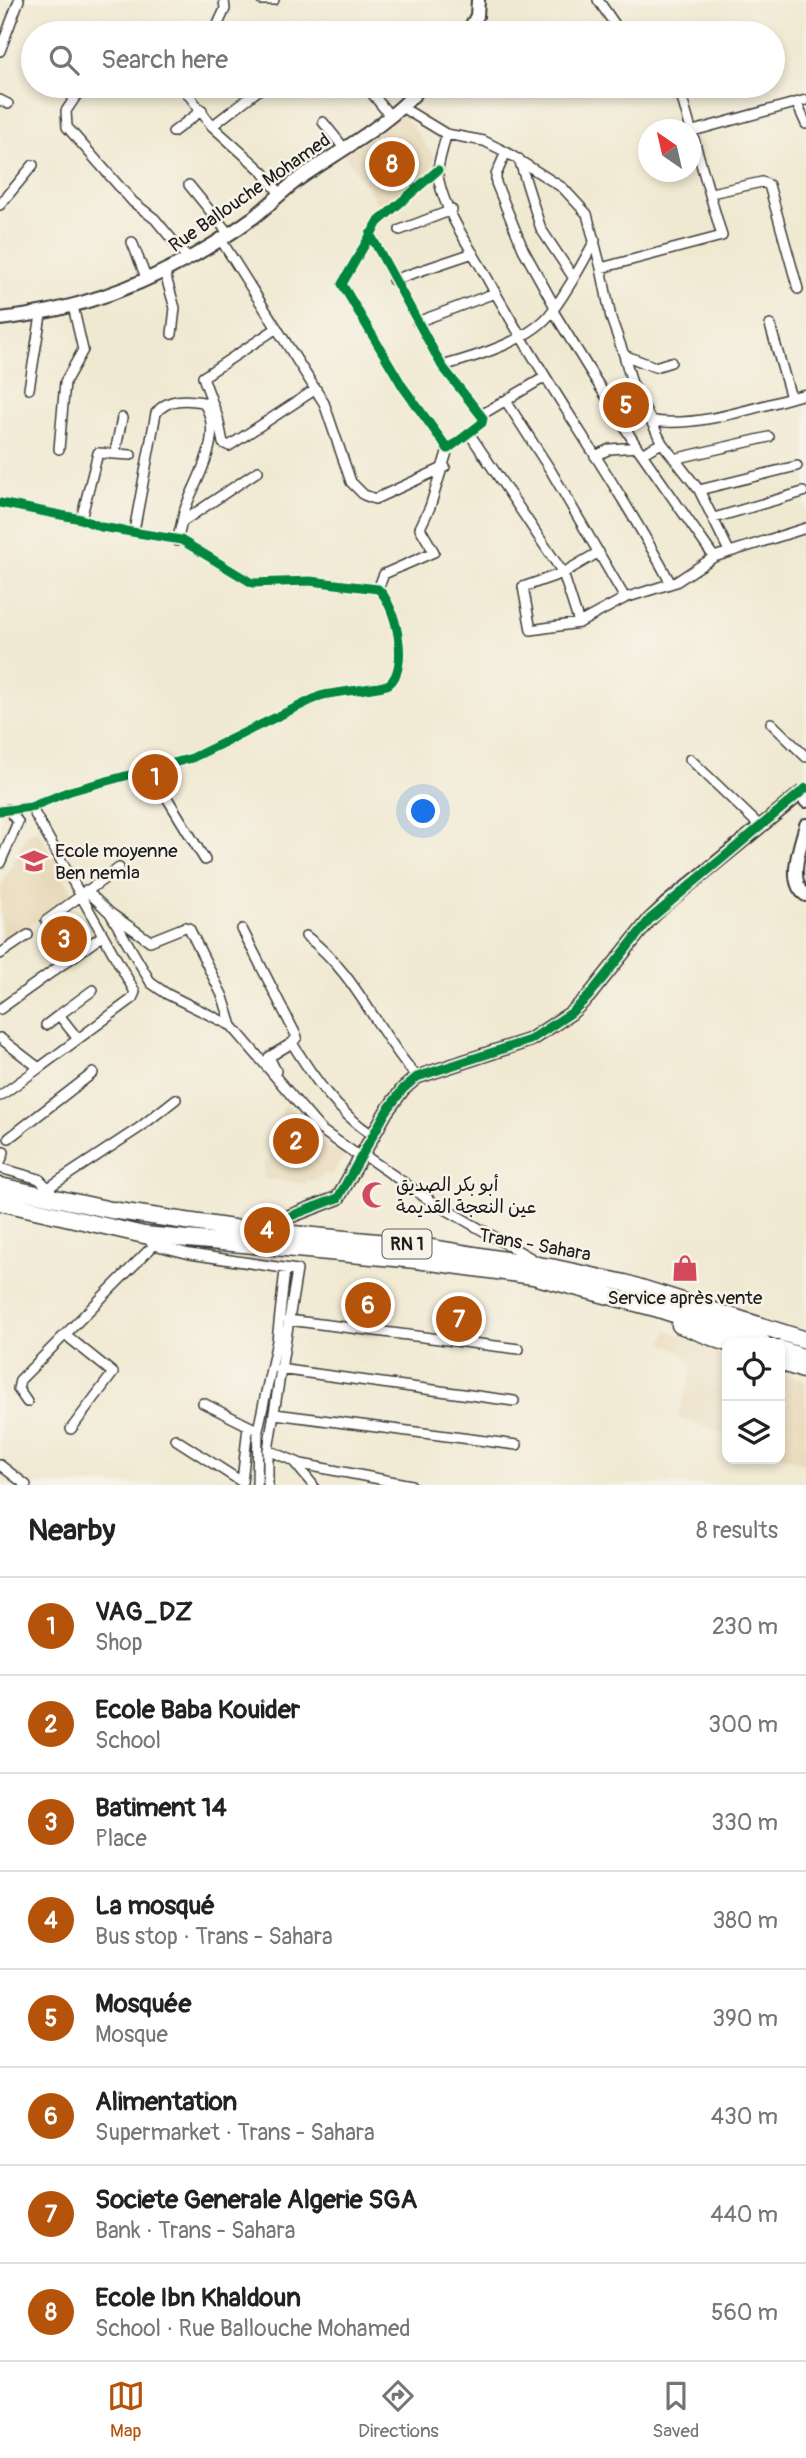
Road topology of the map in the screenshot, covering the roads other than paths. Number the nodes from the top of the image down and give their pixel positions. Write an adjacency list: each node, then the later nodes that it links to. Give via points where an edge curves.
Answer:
1 (19, 0): 10 (street)
2 (224, 0): 7 (street)
3 (261, 0): 4 (street)
4 (274, 0)
5 (478, 0): 8 (street)
6 (598, 0): 9 (street)
7 (220, 21)
8 (474, 21)
9 (613, 21)
10 (0, 51)
11 (75, 98): 45 (street, via 66,111 67,127)
12 (192, 98): 19 (street)
13 (248, 98): 24 (street)
14 (376, 98): 20 (street)
15 (412, 98): 18 (street, Rue Ballouche Mohamed)
16 (682, 98): 21 (street)
17 (802, 102): 23 (street); 25 (street)
18 (403, 108): 20 (street, Rue Ballouche Mohamed); 27 (street)
19 (202, 110): 24 (street); 26 (street)
20 (391, 117): 28 (street, Rue Ballouche Mohamed)
21 (690, 119)
22 (323, 122): 28 (street)
23 (806, 124)
24 (212, 126): 36 (street)
25 (701, 129)
26 (173, 132)
27 (446, 134): 29 (street, via 484,141); 33 (street)
28 (344, 148): 36 (street, Rue Ballouche Mohamed)
29 (506, 152): 31 (street); 54 (street, via 496,183)
30 (701, 157): 35 (street)
31 (519, 159): 42 (street, via 564,188 587,214); 48 (street, via 541,229)
32 (33, 165): 37 (street)
33 (438, 170): 38 (street); 40 (street, via 391,208)
34 (189, 185): 41 (street)
35 (711, 193): 46 (street, via 722,236); 51 (street, via 762,182 769,186)
36 (281, 194): 41 (street, Rue Ballouche Mohamed)
37 (0, 205)
38 (452, 210): 39 (street); 44 (street)
39 (400, 230)
40 (370, 234): 50 (street); 78 (street, via 342,284 403,387)
41 (225, 237): 45 (street, Rue Ballouche Mohamed); 59 (street)
42 (595, 239): 46 (street); 48 (street)
43 (132, 242): 49 (street)
44 (473, 253): 50 (street); 52 (street)
45 (189, 260): 47 (street, Rue Ballouche Mohamed)
46 (601, 268): 62 (street)
47 (165, 274): 49 (street, Rue Ballouche Mohamed); 60 (street, via 175,309)
48 (573, 276): 54 (street)
49 (148, 280): 53 (street, Rue Ballouche Mohamed)
50 (393, 280): 57 (street)
51 (799, 289)
52 (495, 293): 57 (street); 61 (street)
53 (74, 306): 55 (street, Rue Ballouche Mohamed); 77 (street, via 83,350 65,382)
54 (554, 309): 61 (street); 79 (street)
55 (41, 315): 56 (street, Rue Ballouche Mohamed); 66 (street)
56 (0, 319)
57 (417, 322): 64 (street)
58 (770, 325): 69 (street)
59 (277, 328): 67 (street); 67 (street, via 203,377 223,443 229,446)
60 (172, 334)
61 (520, 336): 64 (street, via 478,357); 65 (street)
62 (624, 355): 63 (street, via 655,367); 73 (street)
63 (671, 362)
64 (442, 366): 71 (street)
65 (545, 377): 70 (street); 82 (street)
66 (29, 389)
67 (316, 389): 85 (street, via 334,424 351,482 364,495 375,499)
68 (806, 394): 69 (street)
69 (791, 398): 73 (street, via 699,419)
70 (506, 401): 71 (street); 97 (street)
71 (481, 415): 74 (street, via 482,423)
72 (122, 418): 80 (street)
73 (649, 420): 76 (street)
74 (469, 433): 78 (street); 99 (street)
75 (769, 437): 83 (street)
76 (662, 443): 79 (street); 83 (street)
77 (59, 449)
78 (448, 449): 85 (street)
79 (640, 450): 82 (street, via 610,449); 98 (street)
80 (115, 453): 81 (street); 91 (street, via 96,455)
81 (131, 455)
82 (595, 456): 100 (street)
83 (674, 459): 87 (street)
84 (797, 466): 87 (street)
85 (444, 467): 101 (street, via 420,528 434,552 384,574)
86 (258, 471): 92 (street)
87 (699, 490): 90 (street)
88 (803, 492): 90 (street)
89 (0, 503): 91 (street)
90 (714, 518): 96 (street)
91 (81, 519): 94 (street)
92 (182, 522): 94 (street, via 212,432 203,402 187,400 166,404 156,413); 95 (street)
93 (806, 528): 96 (street)
94 (134, 531): 95 (street)
95 (177, 541): 101 (street, via 252,583 310,581)
96 (729, 551): 98 (street)
97 (599, 552): 99 (street); 102 (street)
98 (713, 557): 100 (street)
99 (563, 573): 103 (street); 103 (street, via 523,587 530,628)
100 (670, 582): 102 (street)
101 (377, 589): 107 (street, via 390,603 399,644 399,668 390,684 320,696 201,754)
102 (625, 598): 103 (street)
103 (579, 623)
104 (771, 723): 105 (street)
105 (806, 757)
106 (690, 758): 112 (street)
107 (150, 770): 109 (street, via 70,791); 113 (street)
108 (804, 794): 112 (street)
109 (31, 807): 110 (street); 116 (street)
110 (4, 810): 114 (street, via 18,822)
111 (806, 825): 117 (street, via 796,872 797,884)
112 (761, 827): 135 (street, via 649,919 588,997 549,1029 505,1049)
113 (205, 860)
114 (0, 863)
115 (119, 868): 116 (street)
116 (83, 894): 118 (street); 119 (street); 122 (street)
117 (806, 895)
118 (110, 913): 129 (street, via 151,983); 129 (street, via 150,941 190,928)
119 (46, 921)
120 (242, 929): 132 (street, via 297,1037)
121 (28, 935): 124 (street)
122 (102, 936): 126 (street); 131 (street, via 135,992)
123 (306, 936): 135 (street, via 340,966 389,1044)
124 (0, 954)
125 (93, 990): 127 (street)
126 (0, 1009)
127 (59, 1015): 128 (street); 131 (street)
128 (46, 1025)
129 (232, 1026): 138 (street)
130 (0, 1038): 133 (street)
131 (78, 1039): 133 (street)
132 (292, 1043): 138 (street, via 269,1059); 139 (street, via 332,1102)
133 (39, 1068): 136 (street)
134 (93, 1073): 140 (street)
135 (417, 1077): 139 (street, via 403,1089)
136 (0, 1096)
137 (176, 1099): 145 (street)
138 (300, 1107): 142 (street, via 321,1130)
139 (372, 1135): 142 (street)
140 (9, 1139)
141 (4, 1152): 143 (street)
142 (360, 1154): 147 (street, via 338,1198); 149 (street)
143 (0, 1165): 145 (street, via 39,1179)
144 (0, 1186): 145 (highway, Trans - Sahara / RN 1)
145 (52, 1193): 147 (highway, Trans - Sahara / RN 1, via 137,1214)
146 (0, 1202): 148 (highway, Trans - Sahara / RN 1)
147 (259, 1228): 149 (highway, Trans - Sahara / RN 1, via 419,1245)
148 (149, 1240): 150 (street); 152 (highway, Trans - Sahara / RN 1, via 479,1267 566,1283); 155 (street)
149 (543, 1266): 151 (highway, Trans - Sahara / RN 1, via 625,1283)
150 (285, 1270): 153 (street, via 297,1270); 169 (street, via 277,1340)
151 (702, 1306): 154 (highway, via 739,1308); 157 (highway, Trans - Sahara / RN 1)
152 (655, 1308): 156 (highway, Trans - Sahara / RN 1); 158 (highway, via 685,1328)
153 (288, 1320): 159 (street); 163 (street)
154 (806, 1332)
155 (67, 1336): 166 (street, via 20,1380 18,1389); 170 (street, via 113,1373)
156 (748, 1338)
157 (806, 1340)
158 (722, 1341)
159 (519, 1349)
160 (785, 1351): 161 (highway)
161 (806, 1358)
162 (785, 1364): 164 (highway)
163 (279, 1369): 165 (street); 168 (street)
164 (806, 1371)
165 (514, 1401)
166 (27, 1402)
167 (203, 1403): 169 (street)
168 (275, 1414): 172 (street); 173 (street)
169 (253, 1428): 176 (street); 178 (street)
170 (71, 1429)
171 (174, 1439): 176 (street)
172 (517, 1445)
173 (268, 1450): 174 (street); 179 (street)
174 (293, 1462): 180 (street); 181 (street)
175 (0, 1465): 177 (street)
176 (242, 1484)
177 (26, 1485)
178 (257, 1485)
179 (268, 1485)
180 (313, 1485)
181 (411, 1485)

